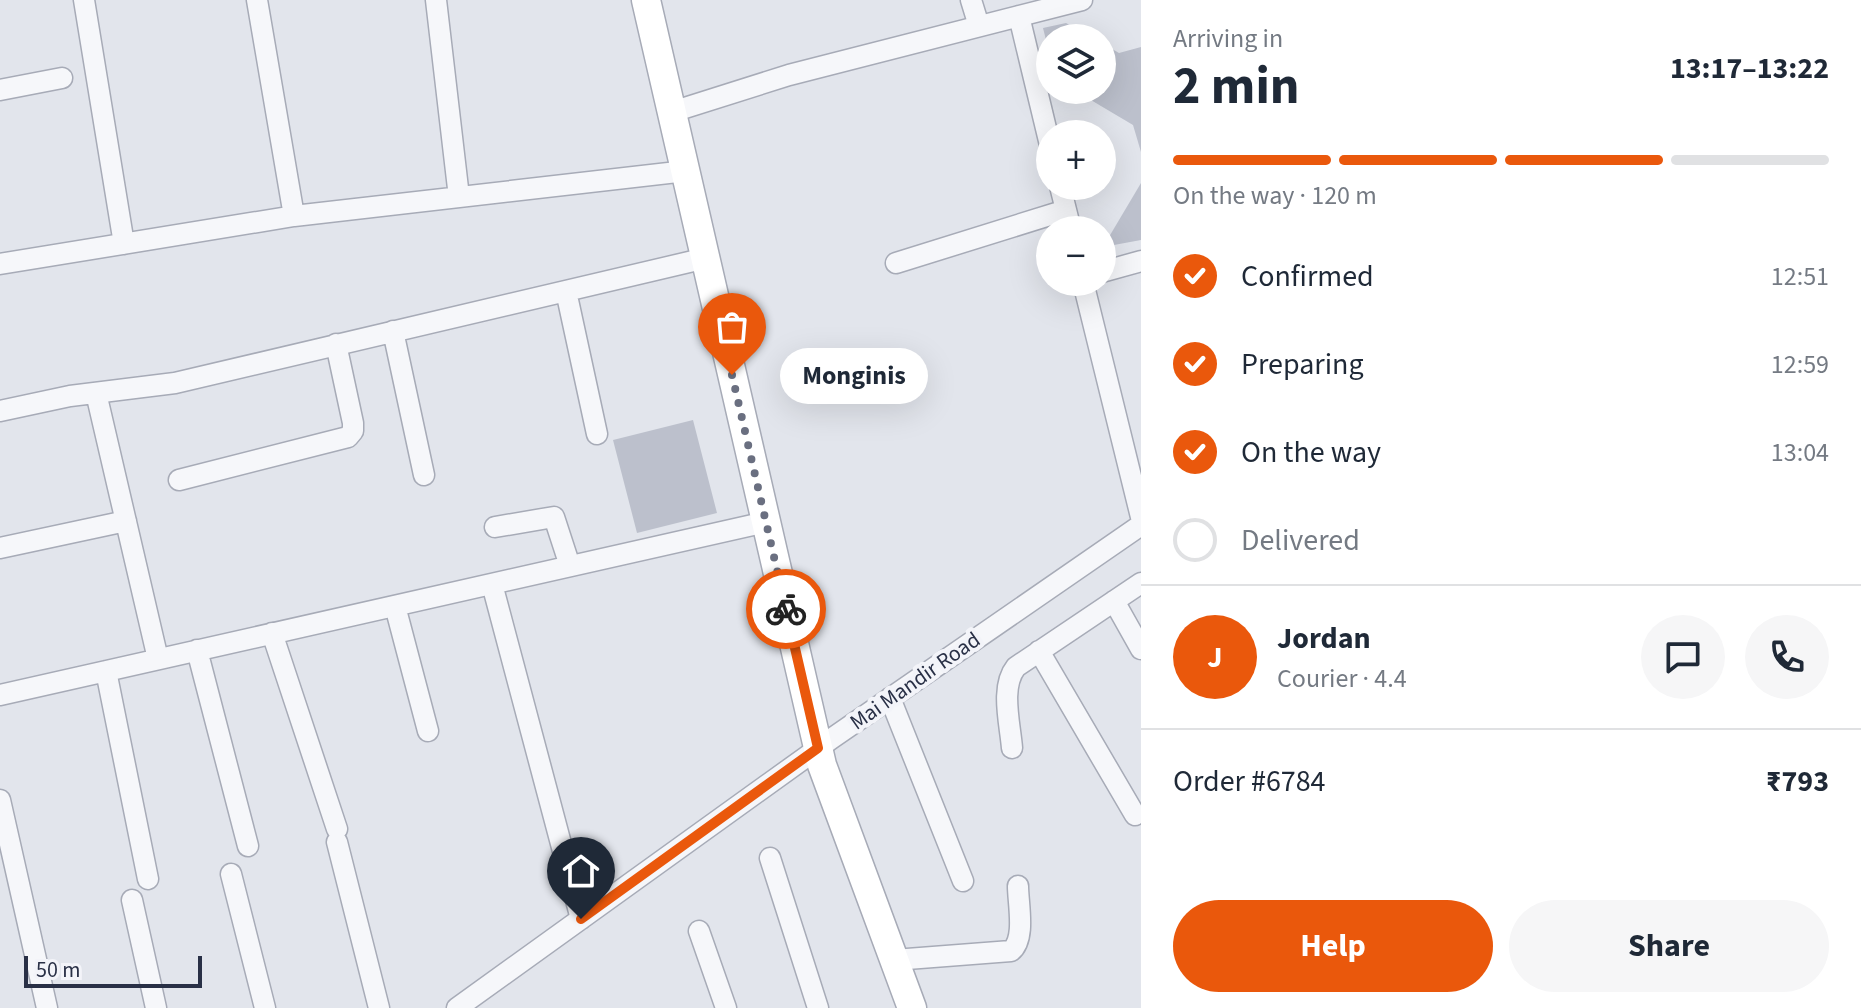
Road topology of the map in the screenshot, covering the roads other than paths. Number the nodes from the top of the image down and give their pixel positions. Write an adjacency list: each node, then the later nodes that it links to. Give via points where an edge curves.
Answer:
1 (84, 0): 17 (street)
2 (257, 0): 15 (street)
3 (436, 0): 14 (street)
4 (646, 0): 11 (main road)
5 (971, 0): 8 (street)
6 (1082, 0): 7 (street)
7 (1019, 16): 8 (street); 12 (street)
8 (979, 26): 11 (street, via 789,75)
9 (62, 78): 10 (street)
10 (0, 90)
11 (672, 112): 13 (main road)
12 (1044, 120)
13 (686, 171): 14 (street); 18 (main road)
14 (459, 197): 15 (street)
15 (294, 216): 17 (street)
16 (1036, 228): 20 (street)
17 (124, 244): 21 (street)
18 (706, 258): 23 (street); 34 (main road)
19 (1141, 261): 22 (street)
20 (896, 263)
21 (0, 264)
22 (1116, 268)
23 (566, 291): 25 (street); 29 (street)
24 (1086, 296): 32 (street)
25 (393, 331): 26 (street); 30 (street)
26 (336, 344): 27 (street, via 175,383); 31 (street, via 353,423 348,437)
27 (96, 393): 28 (street); 33 (street)
28 (0, 411)
29 (597, 434)
30 (424, 475)
31 (179, 480)
32 (1141, 517)
33 (126, 521): 37 (street); 47 (street)
34 (766, 522): 38 (street); 52 (main road)
35 (1141, 525): 50 (street, Mai Mandir Road)
36 (495, 527): 38 (street, via 554,517)
37 (0, 548)
38 (570, 566): 40 (street)
39 (1141, 583): 41 (street)
40 (492, 584): 42 (street); 63 (street)
41 (1114, 601): 44 (street); 46 (street)
42 (395, 606): 43 (street); 51 (street)
43 (272, 633): 45 (street); 69 (street, via 337,836)
44 (1141, 649)
45 (197, 650): 47 (street); 56 (street)
46 (1039, 651): 53 (street, via 1010,674); 55 (street)
47 (158, 659): 48 (street)
48 (106, 671): 49 (street); 59 (street)
49 (0, 695)
50 (890, 698): 52 (street, Mai Mandir Road); 60 (street)
51 (428, 731)
52 (818, 748): 63 (street, Mai Mandir Road); 65 (main road)
53 (1012, 748)
54 (0, 800): 66 (street)
55 (1135, 815)
56 (248, 846)
57 (770, 858): 72 (street)
58 (231, 874): 68 (street)
59 (148, 879)
60 (963, 881)
61 (1018, 886): 65 (street, via 1019,938 1011,951)
62 (132, 900): 67 (street)
63 (581, 919): 70 (street, Mai Mandir Road)
64 (699, 931): 71 (street)
65 (894, 960): 73 (main road)
66 (47, 1008)
67 (156, 1008)
68 (265, 1008)
69 (379, 1008)
70 (457, 1008)
71 (726, 1008)
72 (818, 1008)
73 (912, 1008)

